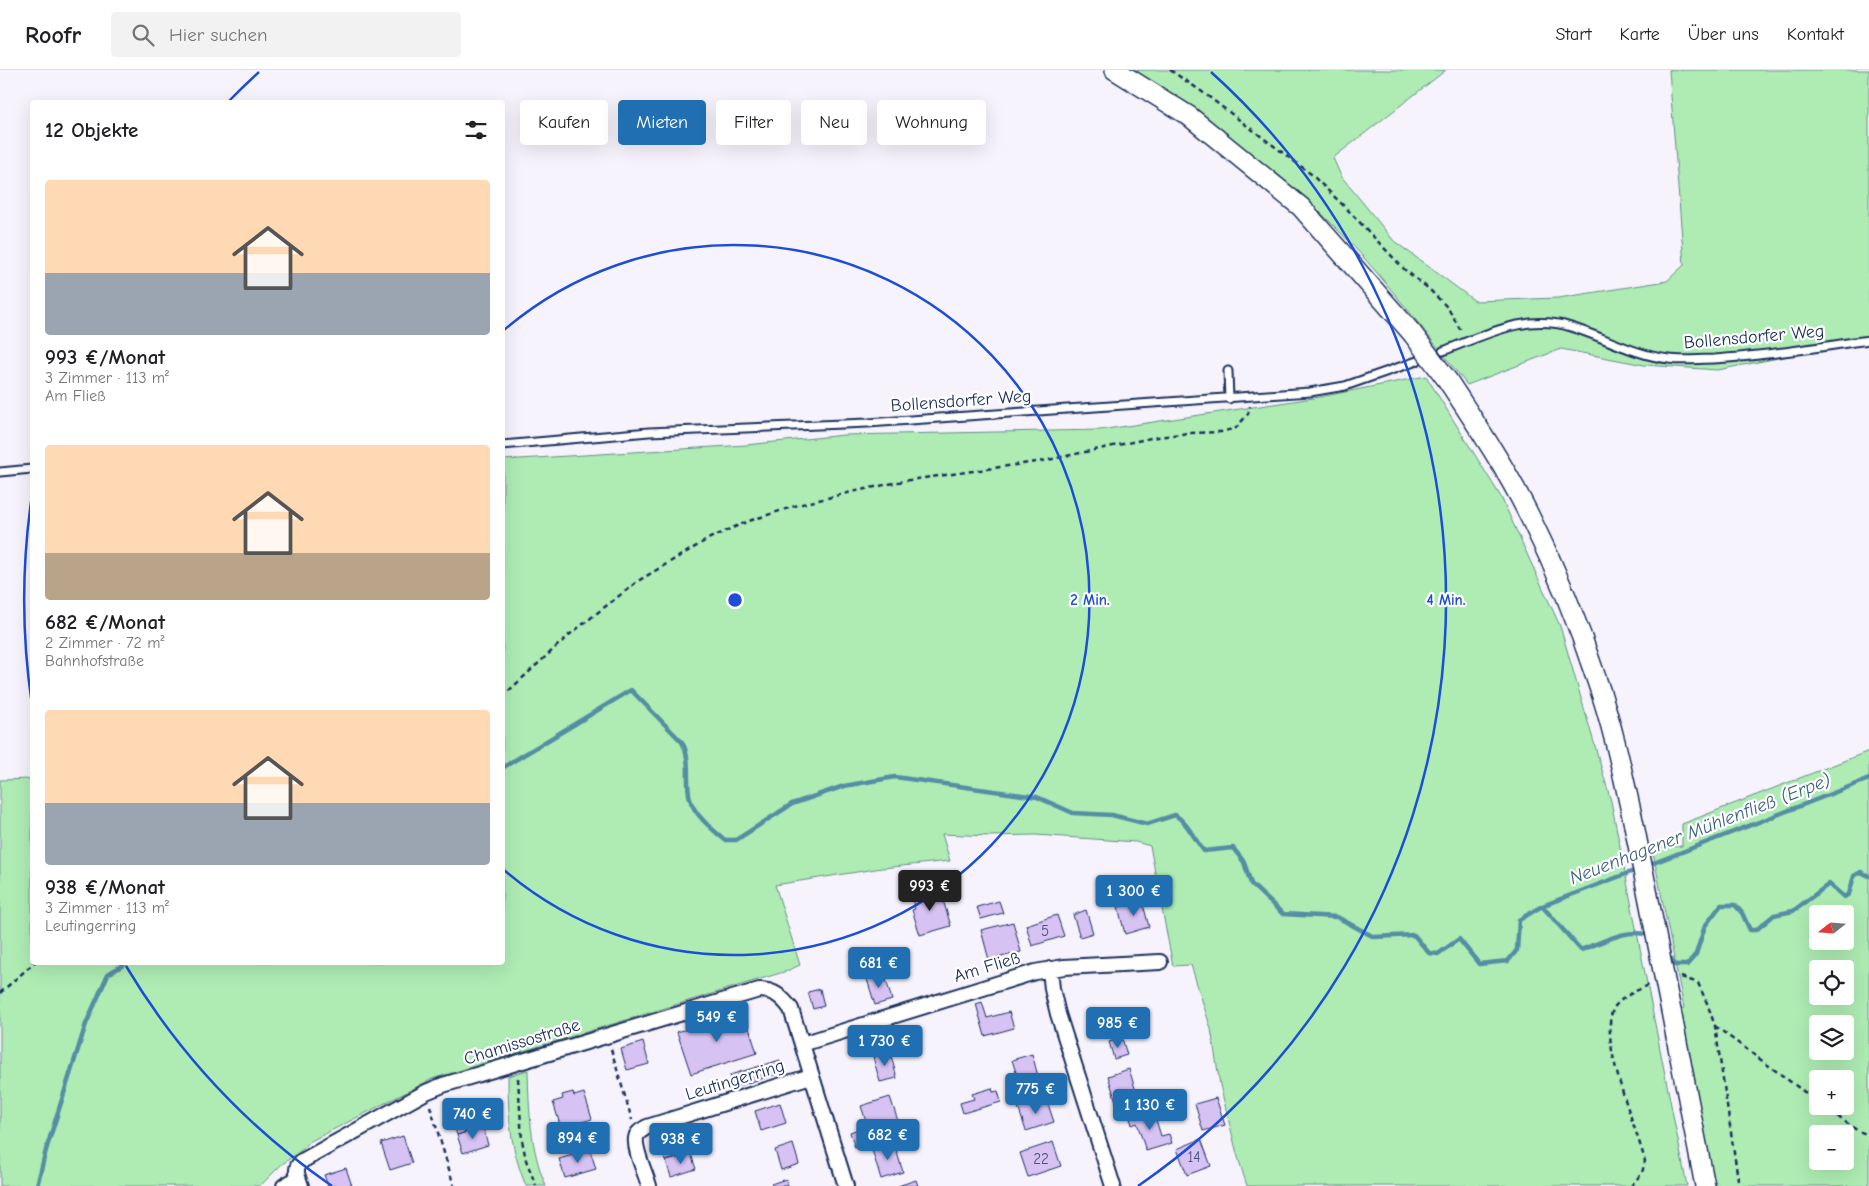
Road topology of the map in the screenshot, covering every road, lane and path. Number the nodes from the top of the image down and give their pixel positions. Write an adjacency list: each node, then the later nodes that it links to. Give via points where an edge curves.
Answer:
1 (1115, 70): 38 (main road, bridge, via 1189,116 1301,207 1412,333 1448,381 1489,443 1530,516 1579,629 1619,757)
2 (1170, 70): 4 (path, via 1310,174 1405,270 1448,308)
3 (1869, 340): 4 (lane, Bollensdorfer Weg, via 1740,357 1669,360 1553,323 1517,324)
4 (1466, 342): 5 (lane, Bollensdorfer Weg)
5 (1443, 351)
6 (1417, 361): 8 (lane, Bollensdorfer Weg, via 1345,386)
7 (1228, 371): 9 (lane)
8 (1253, 397): 9 (lane, Bollensdorfer Weg); 13 (path, via 1244,420 1227,431 1151,438 1043,461 894,483 798,505 746,522 710,538 638,581 569,635)
9 (1229, 399): 10 (lane, Bollensdorfer Weg, via 877,422 649,432)
10 (505, 444)
11 (30, 469): 12 (lane)
12 (0, 472)
13 (505, 694)
14 (1160, 962): 16 (street, Am Fließ)
15 (31, 965): 19 (path)
16 (1050, 969): 22 (street, Am Fließ); 36 (street, via 1058,1014)
17 (1673, 979): 20 (path, via 1681,977 1698,983)
18 (1651, 984): 37 (path, via 1628,995 1616,1006 1610,1018 1609,1036 1616,1069 1645,1161 1642,1173)
19 (0, 993)
20 (1715, 1026): 26 (path); 39 (path)
21 (607, 1036): 22 (street, Chamissostraße, via 767,990 785,1000 791,1009); 23 (street, Chamissostraße); 28 (path)
22 (802, 1044): 24 (street)
23 (518, 1062): 25 (street, Chamissostraße); 33 (path, via 522,1140)
24 (811, 1076): 28 (street, Leutingerring, via 647,1127); 35 (street)
25 (426, 1092): 30 (street, Chamissostraße, via 302,1161 297,1166); 32 (path)
26 (1809, 1095)
27 (1836, 1115): 29 (path)
28 (638, 1134): 34 (street, via 636,1146)
29 (1869, 1135)
30 (299, 1178): 31 (street, Chamissostraße)
31 (284, 1186)
32 (454, 1186)
33 (536, 1186)
34 (649, 1186)
35 (846, 1186)
36 (1113, 1186)
37 (1631, 1186)
38 (1705, 1186)
39 (1739, 1186)

